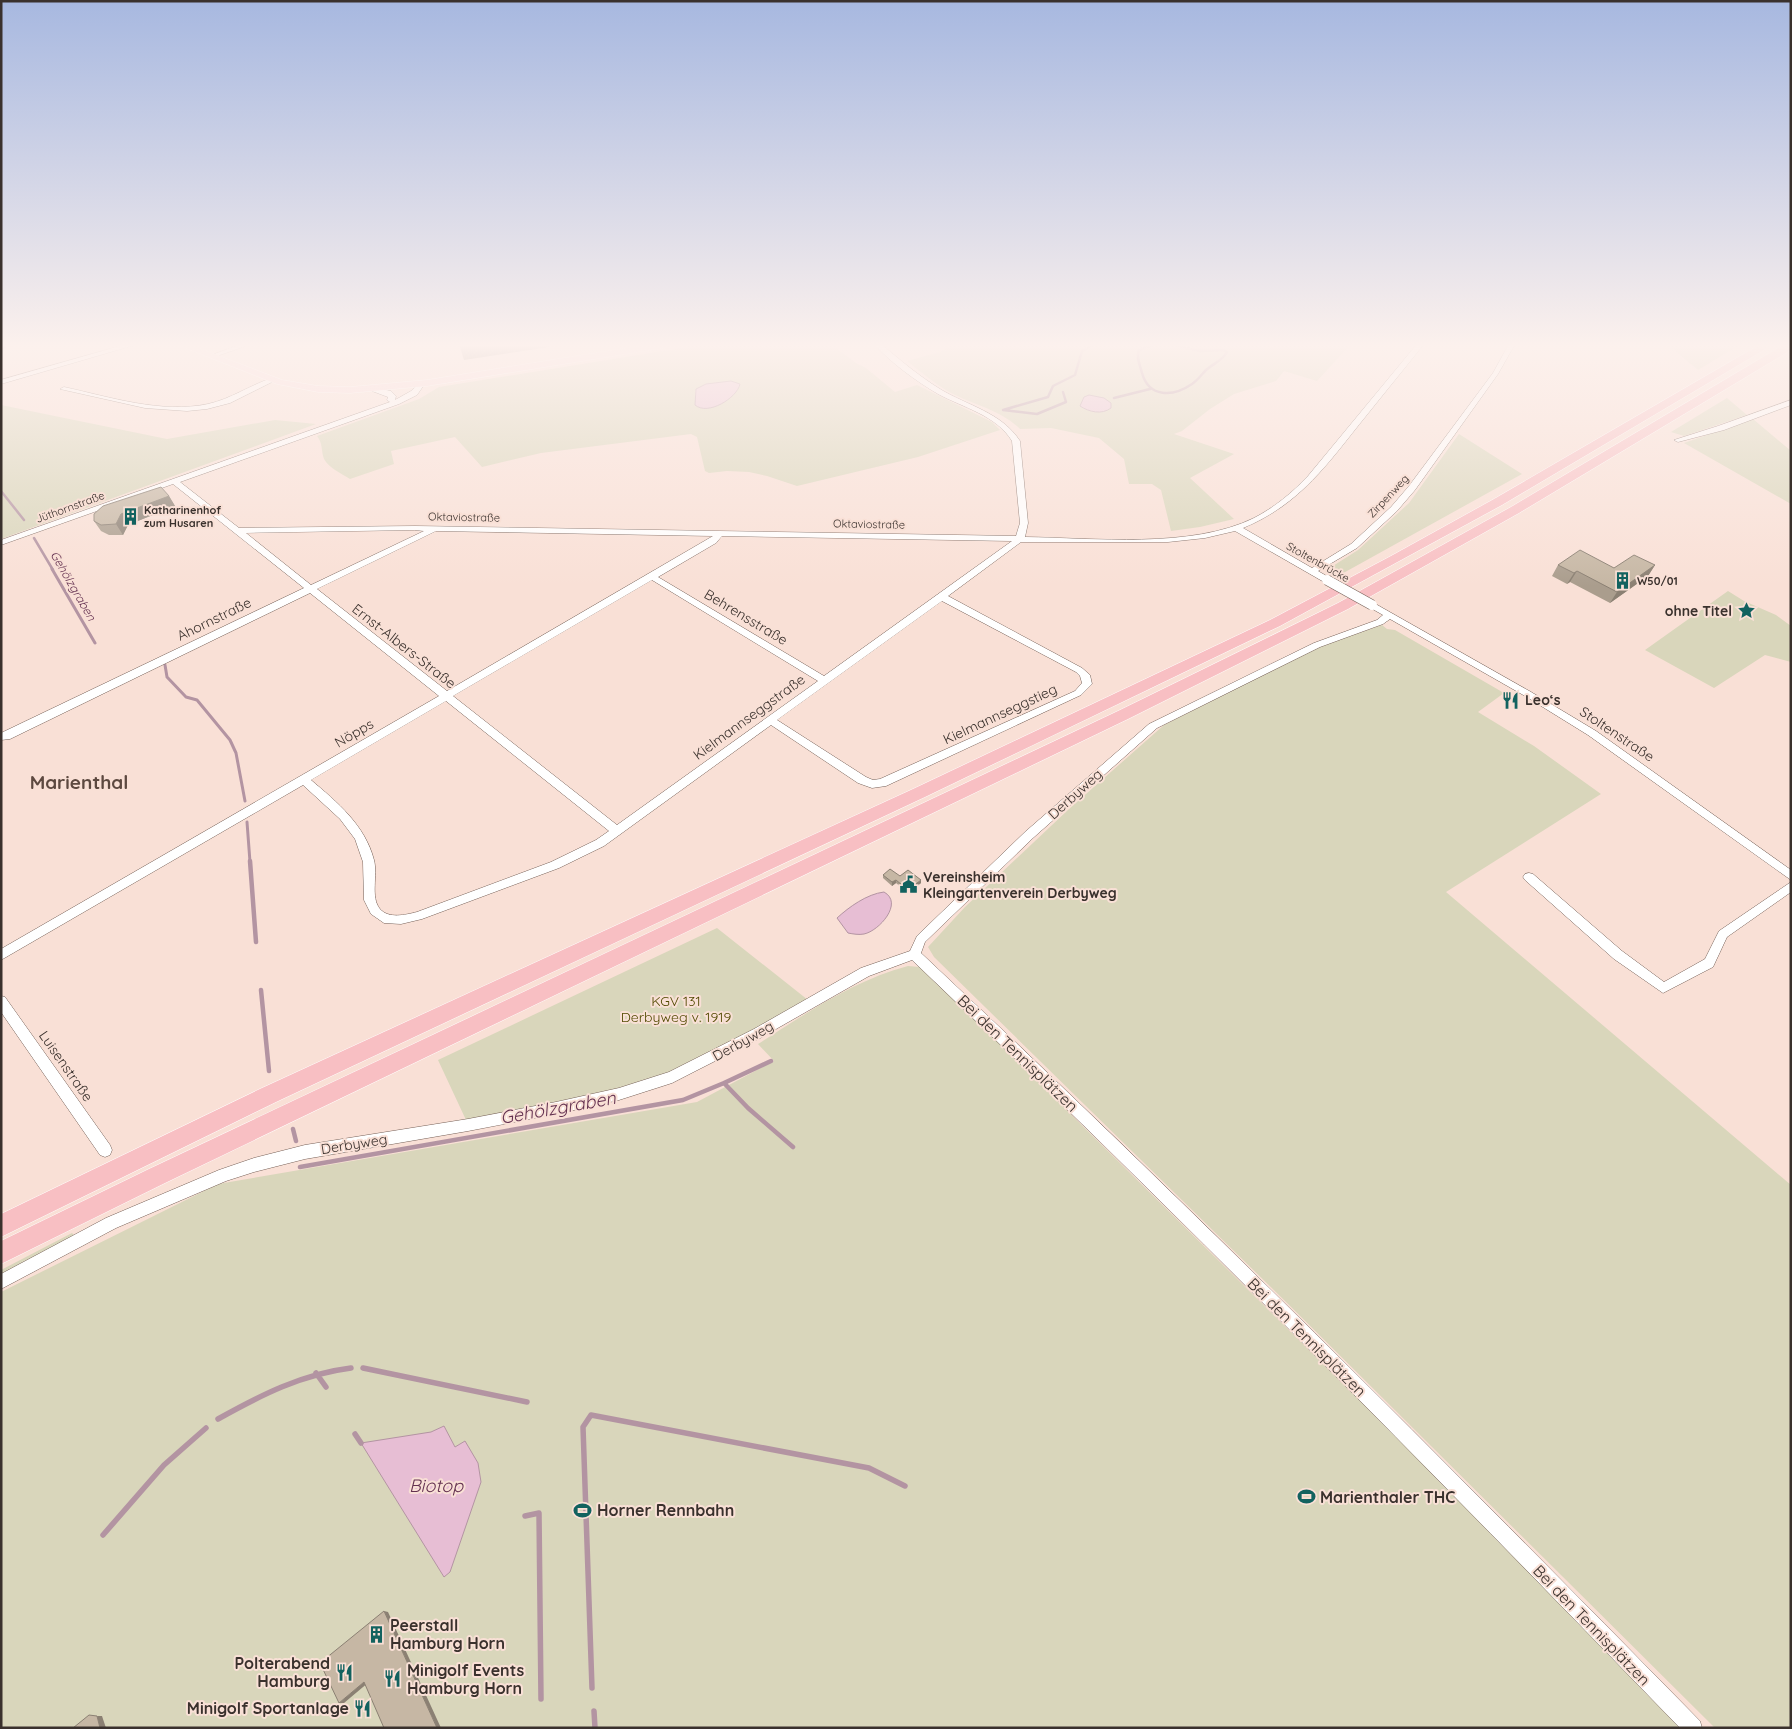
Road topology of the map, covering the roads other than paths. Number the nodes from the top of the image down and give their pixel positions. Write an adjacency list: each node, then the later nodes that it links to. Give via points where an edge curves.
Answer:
1 (332, 425): 9 (street, Jüthornstraße)
2 (1003, 425): 14 (street, via 1016,441 1024,523)
3 (1354, 425): 11 (street, Oktaviostraße, via 1286,502)
4 (1458, 425): 16 (street, Zirpenweg, via 1394,509 1354,546)
5 (1631, 425): 34 (highway, via 1396,559 1275,623 919,793 269,1095)
6 (1658, 425): 35 (highway, via 1515,510 1343,606)
7 (1727, 425): 8 (street)
8 (1678, 440)
9 (174, 481): 12 (street, Ernst-Albers-Straße); 15 (street, Jüthornstraße)
10 (436, 528): 12 (street, Oktaviostraße); 13 (street, Oktaviostraße); 18 (street, Ahornstraße)
11 (1236, 528): 14 (street, Oktaviostraße, via 1171,540); 16 (street, Stoltenbrücke)
12 (235, 531): 18 (street, Ernst-Albers-Straße)
13 (720, 533): 14 (street, Oktaviostraße); 17 (street, Nöpps, via 713,541)
14 (1020, 538): 19 (street, Kielmannseggstraße)
15 (1, 544)
16 (1312, 571): 20 (street, Stoltenbrücke, bridge)
17 (652, 577): 21 (street, Behrensstraße); 22 (street, Nöpps)
18 (309, 588): 22 (street, Ernst-Albers-Straße); 24 (street, Ahornstraße)
19 (942, 596): 21 (street, Kielmannseggstraße); 23 (street, Kielmannseggstieg, via 1079,670 1086,675 1087,684 1078,693 882,783 862,780)
20 (1390, 615): 27 (street, Stoltenstraße, via 1592,733); 30 (street, Derbyweg, via 1380,622 1317,645 1153,726 1029,835 921,940)
21 (825, 681): 23 (street, Kielmannseggstraße)
22 (447, 697): 25 (street, Nöpps); 26 (street, Ernst-Albers-Straße)
23 (770, 720): 26 (street, Kielmannseggstraße)
24 (3, 739)
25 (304, 780): 26 (street, Kielmannseggstraße, via 355,829 369,862 372,907 386,918 396,920 426,914 555,865 600,843); 31 (street, Nöpps)
26 (617, 830)
27 (1791, 876)
28 (1529, 877): 29 (street, via 1618,955 1664,988 1709,963 1723,934)
29 (1791, 886)
30 (914, 954): 36 (street, Derbyweg, via 865,972 672,1077 619,1094 502,1119 305,1152 224,1175 111,1223); 37 (street, Bei den Tennisplätzen, via 1037,1070 1473,1502)
31 (1, 955)
32 (1, 1001): 33 (street, Luisenstraße)
33 (104, 1150)
34 (1, 1226)
35 (1, 1253)
36 (1, 1282)
37 (1693, 1728)

